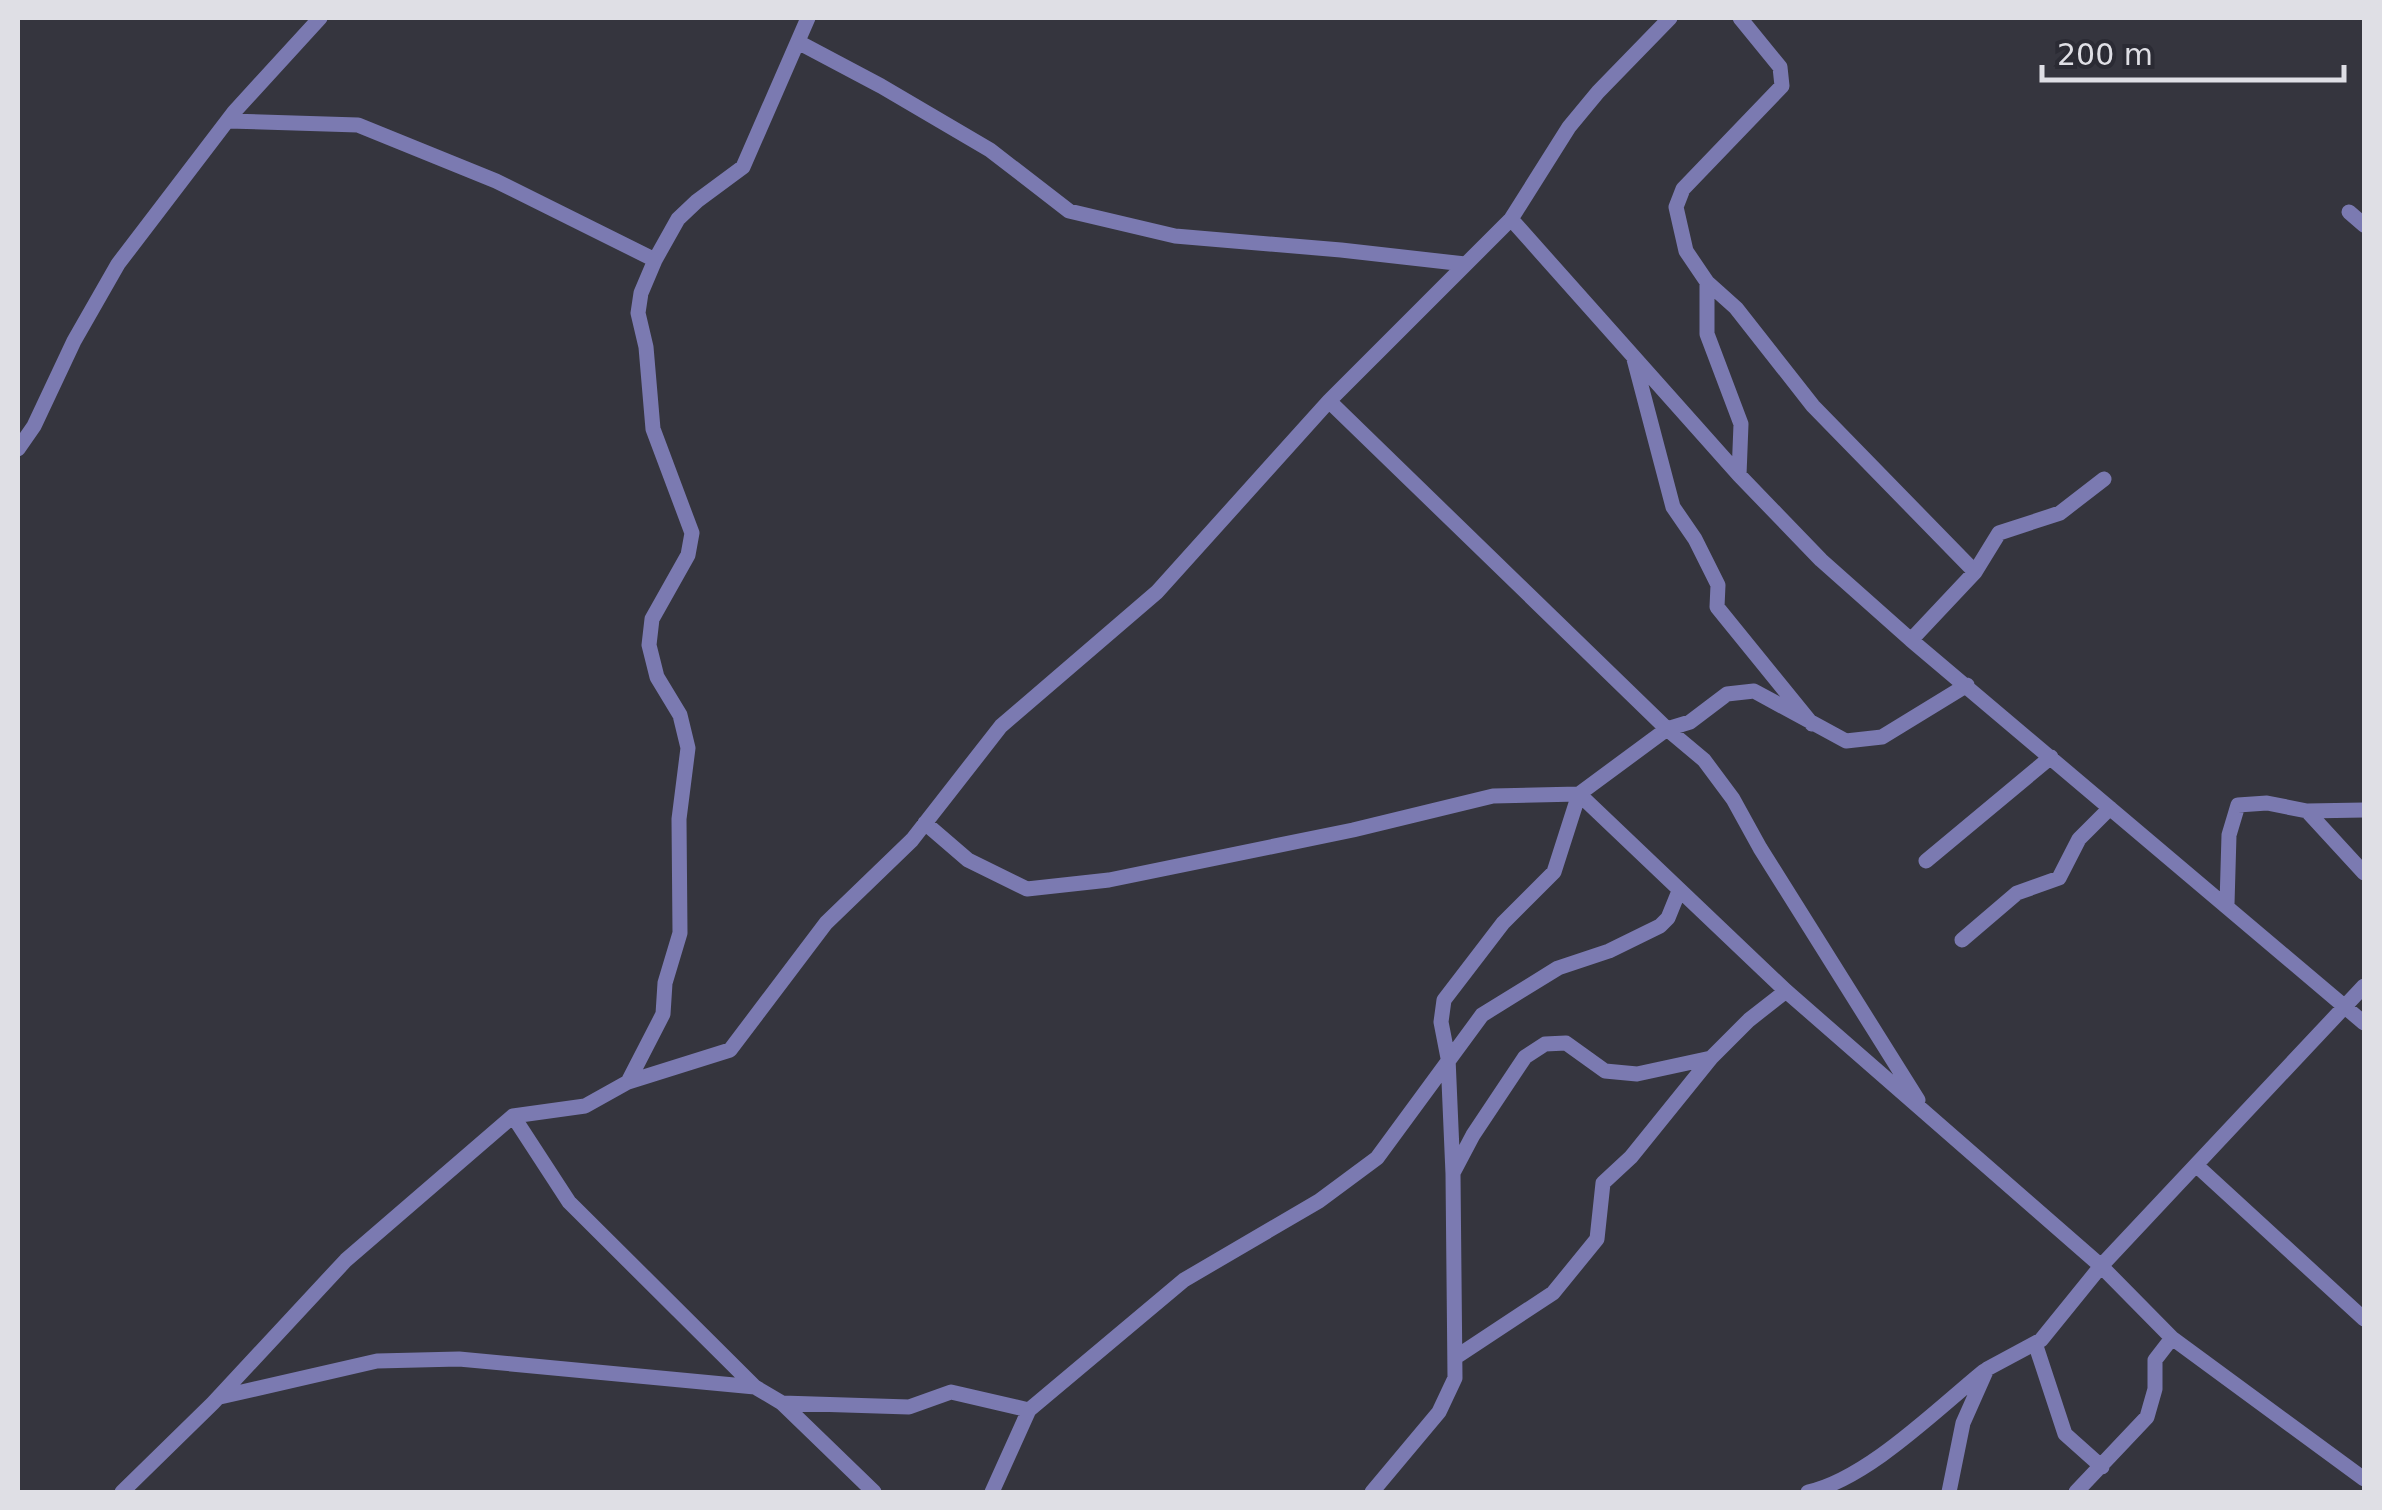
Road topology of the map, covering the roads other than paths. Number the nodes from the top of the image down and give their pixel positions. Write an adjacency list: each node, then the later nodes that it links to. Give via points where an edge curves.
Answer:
1 (320, 18): 6 (street)
2 (808, 18): 5 (street)
3 (1670, 18): 8 (street, via 1569,128)
4 (1740, 18): 12 (street, via 1780,66 1782,86 1683,189 1676,207 1686,251)
5 (798, 42): 10 (street, via 743,167 678,219); 11 (street, via 990,150 1069,211 1175,236)
6 (228, 121): 10 (street, via 373,129); 15 (street, via 118,264)
7 (2349, 212): 9 (street)
8 (1511, 218): 11 (street); 13 (street)
9 (2364, 225)
10 (655, 260): 40 (street, via 638,313 650,412 656,445 692,533 688,555 652,619 649,645 688,748 679,836 680,932 665,982 664,1014)
11 (1464, 264): 14 (street)
12 (1708, 282): 16 (street, via 1707,334 1741,424); 18 (street, via 1813,406)
13 (1632, 355): 16 (street); 21 (street, via 1673,507 1718,585 1717,607)
14 (1329, 400): 22 (street); 28 (street, via 1157,592 1001,726)
15 (18, 449)
16 (1739, 475): 19 (street)
17 (2104, 480): 18 (street, via 2060,513 1999,533)
18 (1975, 572): 19 (street)
19 (1911, 640): 20 (street)
20 (1967, 685): 21 (street, via 1882,737 1846,741); 23 (street)
21 (1812, 724): 22 (street, via 1754,692 1727,694 1690,722)
22 (1667, 729): 24 (street); 41 (street, via 1704,760 1734,799)
23 (2051, 757): 25 (street); 29 (street)
24 (1578, 794): 28 (street, via 1493,796 1109,880 1027,889 968,860); 31 (street); 38 (street, via 1554,872 1503,923 1444,1000 1440,1022)
25 (2110, 808): 32 (street); 33 (street, via 2079,839 2059,878 2017,893)
26 (2364, 810): 27 (street)
27 (2307, 811): 30 (street); 32 (street, via 2238,805 2229,834)
28 (925, 823): 40 (street, via 826,923 730,1050)
29 (1926, 861)
30 (2364, 873)
31 (1680, 891): 35 (street); 38 (street, via 1660,926 1558,968 1482,1015)
32 (2227, 904): 36 (street)
33 (1962, 940)
34 (2364, 986): 36 (street)
35 (1786, 991): 39 (street); 41 (street)
36 (2345, 1006): 37 (street); 43 (street)
37 (2364, 1023)
38 (1448, 1058): 44 (street); 54 (street, via 1377,1158 1319,1201 1184,1280)
39 (1711, 1058): 44 (street, via 1637,1074 1604,1071 1566,1043 1544,1044 1525,1057); 49 (street, via 1603,1184 1597,1239 1553,1293)
40 (628, 1082): 42 (street, via 585,1106)
41 (1927, 1114): 45 (street)
42 (514, 1116): 51 (street, via 569,1202); 52 (street, via 346,1260)
43 (2196, 1165): 45 (street); 46 (street)
44 (1453, 1174): 49 (street)
45 (2102, 1266): 47 (street); 48 (street)
46 (2363, 1316)
47 (2172, 1338): 55 (street, via 2155,1360 2146,1417); 56 (street)
48 (2034, 1343): 50 (street); 55 (street, via 2065,1434)
49 (1456, 1357): 60 (street, via 1440,1412)
50 (1987, 1369): 61 (street, via 1866,1466 1835,1486); 62 (street, via 1963,1424)
51 (755, 1387): 52 (street, via 410,1360 377,1361); 53 (street)
52 (218, 1398): 57 (street)
53 (782, 1403): 54 (street, via 908,1407 951,1392); 58 (street)
54 (1029, 1410): 59 (street)
55 (2102, 1467): 63 (street)
56 (2364, 1479)
57 (122, 1492)
58 (874, 1492)
59 (992, 1492)
60 (1372, 1492)
61 (1808, 1492)
62 (1949, 1492)
63 (2076, 1492)

